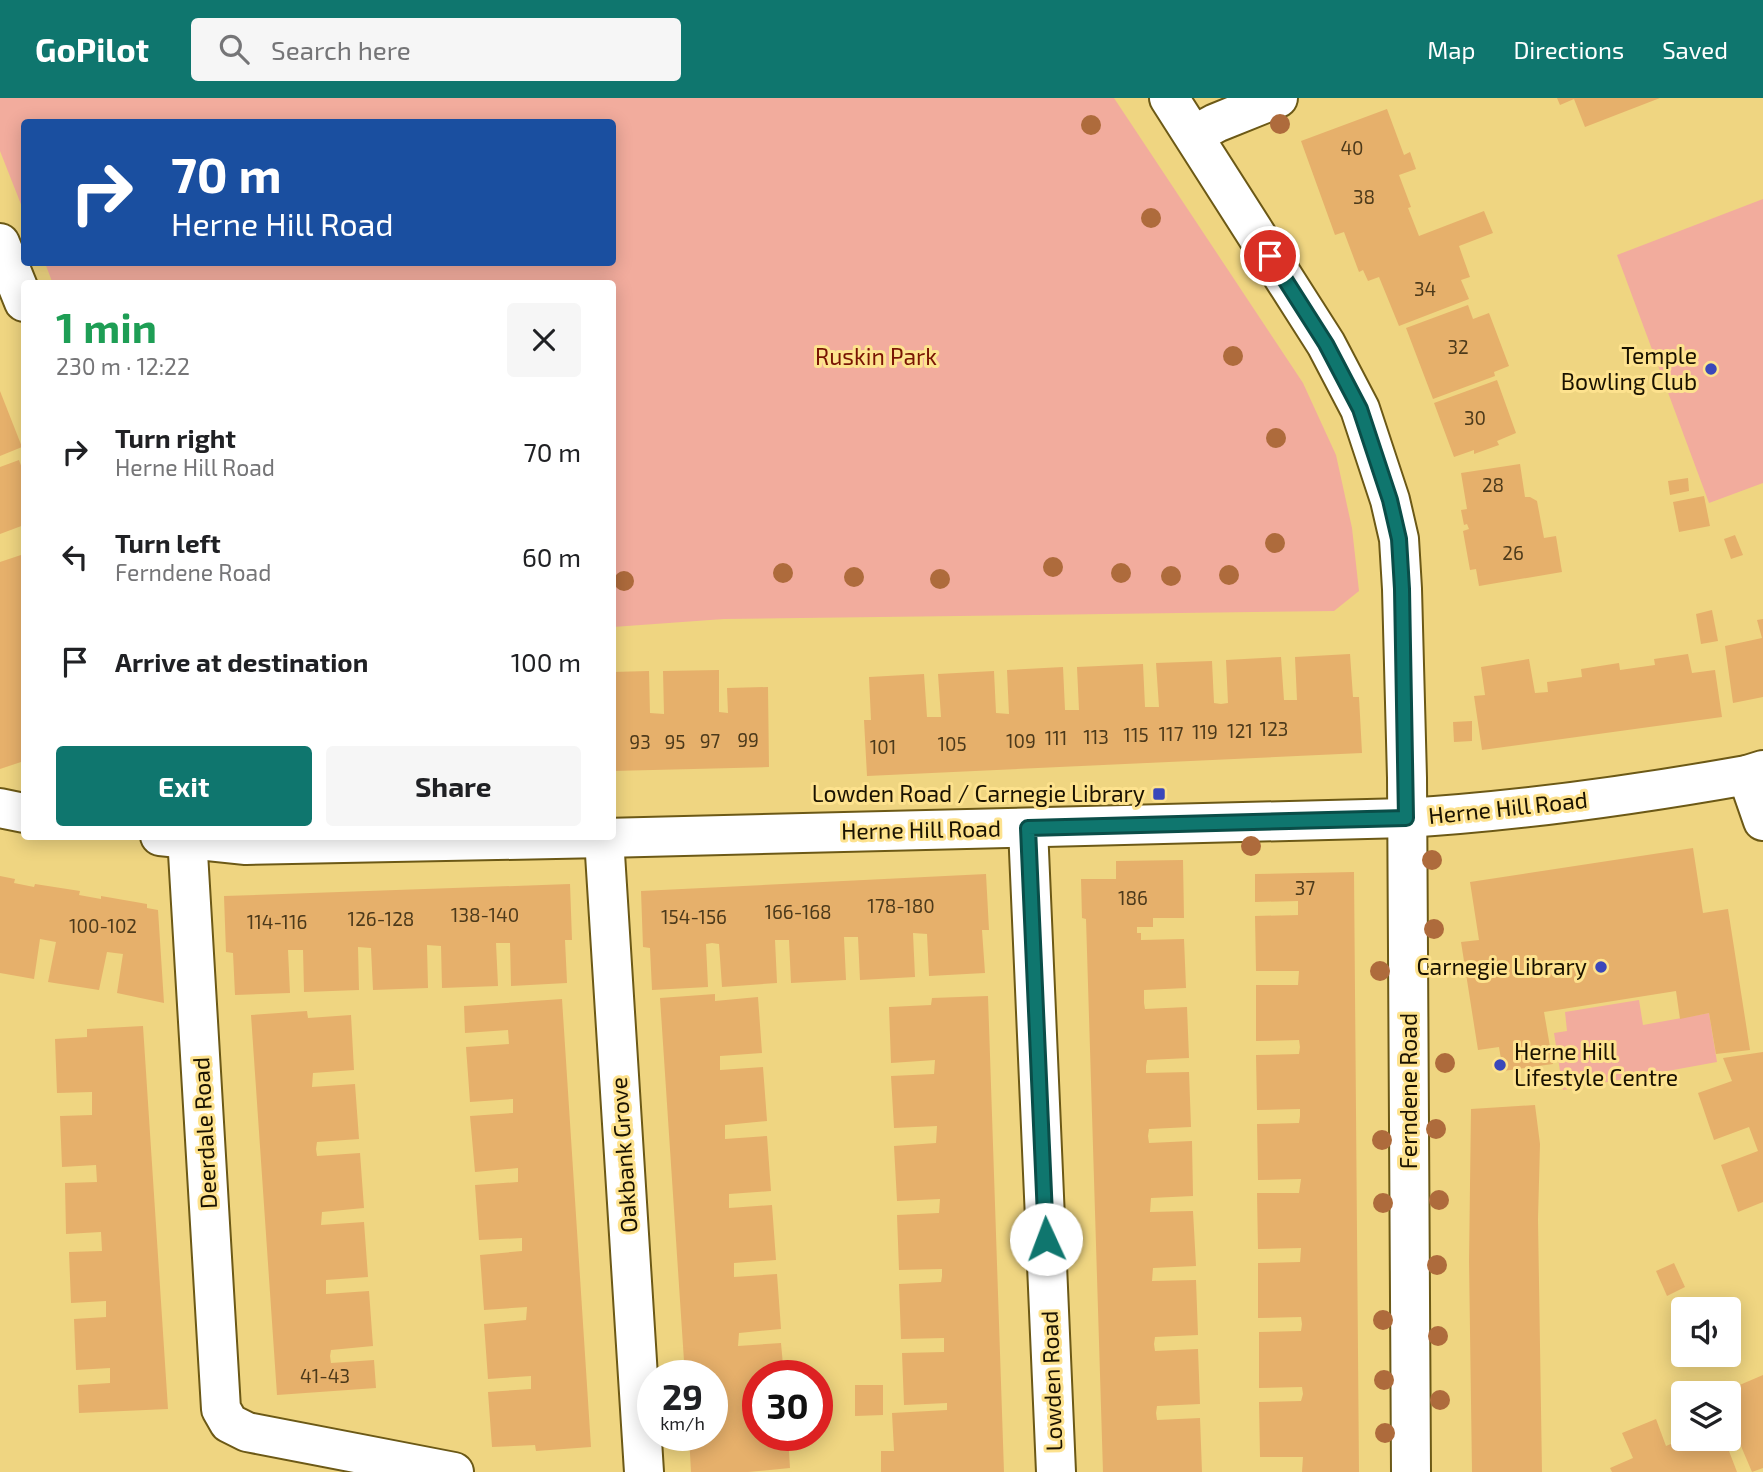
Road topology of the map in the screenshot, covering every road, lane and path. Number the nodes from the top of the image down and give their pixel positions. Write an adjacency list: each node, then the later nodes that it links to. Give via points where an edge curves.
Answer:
1 (1169, 98): 3 (street, Ferndene Road)
2 (1278, 98): 3 (street)
3 (1194, 135): 9 (street, Ferndene Road, via 1326,344 1360,409 1380,465 1401,564)
4 (0, 243): 5 (street)
5 (21, 295)
6 (1755, 773): 9 (street, Herne Hill Road, via 1624,796); 10 (street)
7 (0, 808): 8 (street)
8 (21, 812)
9 (1406, 818): 11 (street, Herne Hill Road); 20 (street, Ferndene Road)
10 (1763, 821)
11 (1028, 828): 12 (street, Herne Hill Road); 19 (street, Lowden Road)
12 (616, 838)
13 (178, 840): 17 (street, Deerdale Road, via 221,1409 229,1423 247,1432)
14 (197, 840): 15 (street, Herne Hill Road, via 246,845)
15 (502, 840)
16 (604, 840): 18 (street, Oakbank Grove)
17 (454, 1472)
18 (644, 1472)
19 (1056, 1472)
20 (1411, 1472)

